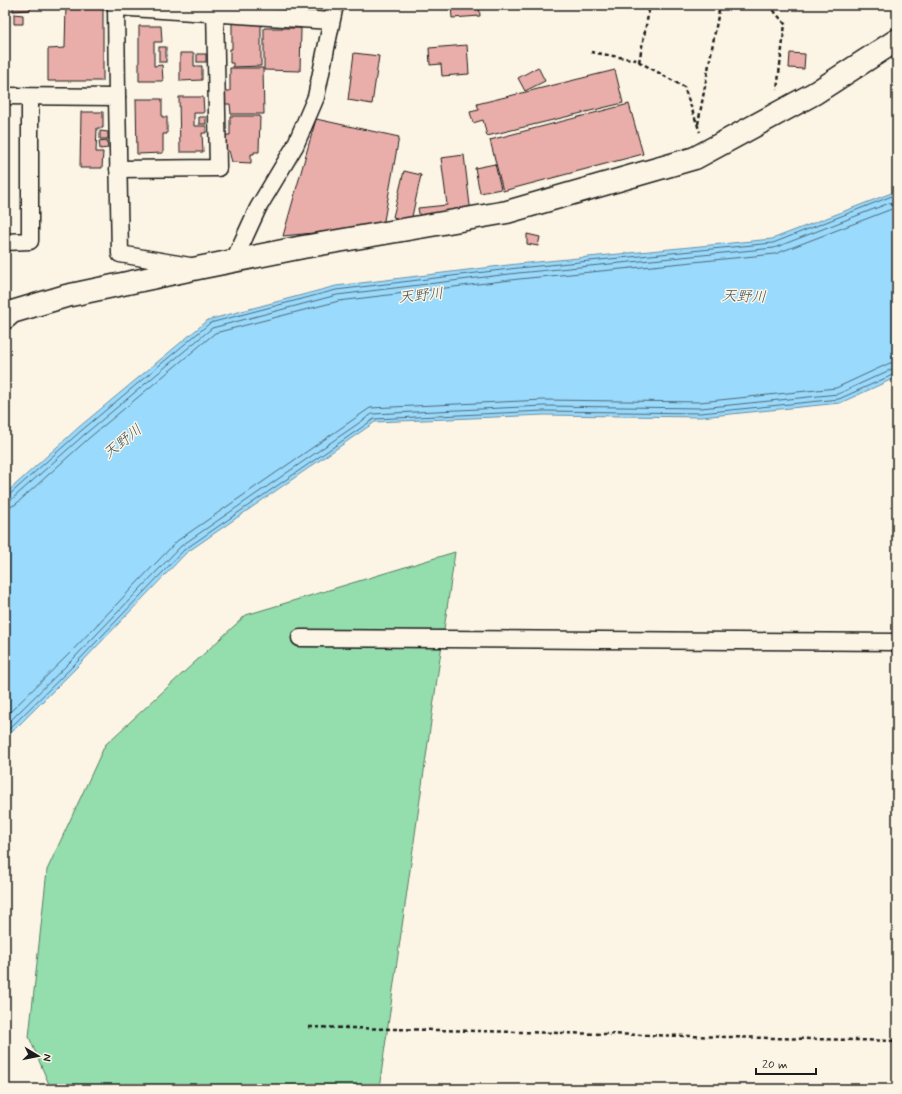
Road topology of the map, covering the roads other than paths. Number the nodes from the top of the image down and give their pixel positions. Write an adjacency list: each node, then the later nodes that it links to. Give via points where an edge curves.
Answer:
1 (335, 5): 4 (street)
2 (116, 6): 3 (street); 8 (street)
3 (216, 9): 4 (street); 9 (street, via 218,168)
4 (332, 21): 11 (street, via 316,97 296,146 258,208)
5 (897, 40): 11 (street, via 815,93 695,158 507,212)
6 (5, 96): 7 (street)
7 (30, 96): 8 (street); 10 (street, via 30,241)
8 (117, 97): 9 (street)
9 (118, 169): 12 (street, via 120,254)
10 (5, 242)
11 (234, 260): 12 (street)
12 (198, 268): 13 (street, via 66,296 12,312)
13 (5, 318)
14 (300, 638): 15 (street)
15 (897, 642)

